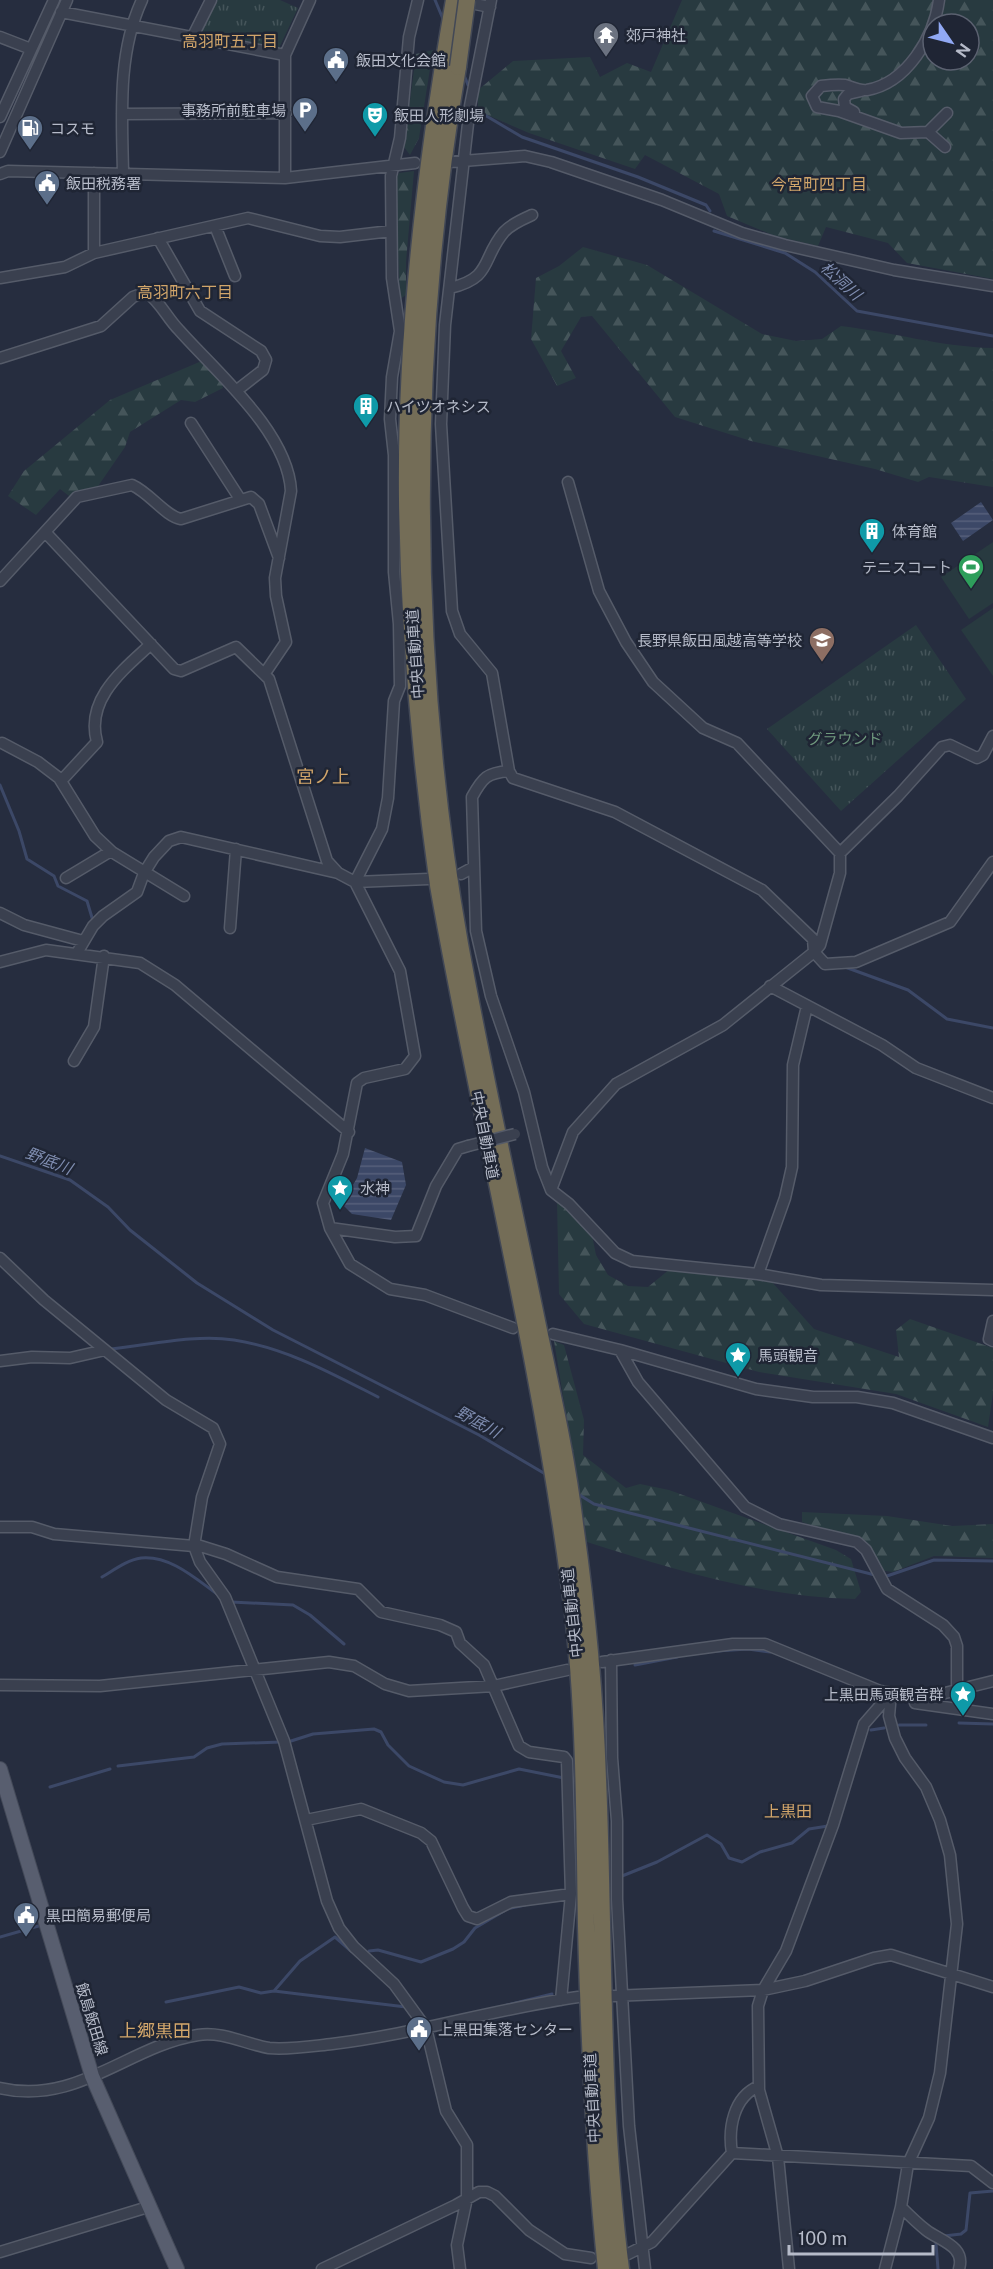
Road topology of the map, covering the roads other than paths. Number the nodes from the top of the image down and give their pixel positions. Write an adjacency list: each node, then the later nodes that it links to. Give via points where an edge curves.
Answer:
1 (54, 0): 15 (street)
2 (67, 0): 11 (street)
3 (142, 0): 12 (street)
4 (211, 0): 13 (street)
5 (310, 0): 16 (street)
6 (418, 0): 29 (street, via 409,37 400,138)
7 (456, 0): 10 (street); 133 (highway, 中央自動車道, via 420,233 410,382 407,500 418,711 439,896 550,1456 570,1584 578,1674 589,2053)
8 (467, 0): 129 (highway, 中央自動車道, bridge, via 435,235 424,406 424,568 433,722 460,946 574,1515 594,1697 606,2103)
9 (939, 0): 17 (street, via 928,36 915,58 889,81)
10 (490, 3): 26 (street, via 472,95)
11 (61, 12): 12 (street); 25 (street)
12 (132, 26): 13 (street); 20 (street, via 123,75)
13 (193, 36): 16 (street)
14 (0, 37): 15 (street)
15 (31, 49): 21 (street)
16 (285, 55): 18 (street)
17 (865, 91): 22 (street, via 843,99 845,107); 22 (street, via 843,85 821,86 812,96 825,109)
18 (286, 113): 20 (street); 33 (street)
19 (947, 113): 23 (street)
20 (122, 114): 32 (street)
21 (0, 117)
22 (871, 122): 23 (street, via 901,133)
23 (928, 132): 24 (street)
24 (945, 147)
25 (0, 152)
26 (466, 159): 27 (street); 41 (street, via 525,156 552,162 742,233 894,270); 42 (street)
27 (450, 162)
28 (415, 163): 29 (street)
29 (393, 164): 33 (street); 36 (street)
30 (3, 171): 31 (street)
31 (94, 173): 32 (street); 38 (street)
32 (123, 173): 33 (street)
33 (285, 178)
34 (532, 215): 42 (street, via 505,231 482,273)
35 (215, 226): 36 (street, via 248,218 320,236); 37 (street); 39 (street)
36 (391, 231): 67 (street, via 392,278 400,332 390,419 400,686 394,701 388,798 382,829)
37 (158, 238): 38 (street); 44 (street, via 200,311 261,351 266,360 263,370)
38 (94, 253): 40 (street, via 65,267)
39 (235, 276)
40 (0, 278)
41 (993, 286)
42 (450, 288): 55 (street, via 441,424 452,611 460,634 492,673)
43 (0, 358): 44 (street, via 101,326 133,297 146,292)
44 (236, 391): 49 (street, via 286,462 291,491)
45 (191, 423): 47 (street)
46 (568, 482): 59 (street, via 599,591 653,682 703,728 737,743)
47 (240, 499): 48 (street, via 181,519 132,485 77,497); 49 (street, via 251,497 259,504)
48 (46, 533): 50 (street); 51 (street)
49 (279, 559): 52 (street, via 276,596 286,642)
50 (0, 581)
51 (151, 644): 52 (street, via 174,669 181,671 236,647); 56 (street, via 112,680 101,696 94,731 97,742)
52 (265, 673): 63 (street, via 327,861)
53 (993, 736): 59 (street, via 983,755 977,758 950,745 942,747)
54 (3, 743): 56 (street, via 38,762)
55 (509, 771): 61 (street, via 491,773 480,782 472,797); 72 (street, via 513,778 615,812 762,890 813,939)
56 (61, 781): 58 (street, via 95,836)
57 (236, 849): 62 (street, via 181,837 169,841); 63 (street); 70 (street)
58 (111, 851): 62 (street); 65 (street)
59 (840, 853): 72 (street, via 840,873 820,945)
60 (993, 862): 72 (street, via 950,921 936,929 856,962 825,964)
61 (474, 867): 64 (street); 80 (street, via 476,931 491,996 524,1092)
62 (144, 873): 68 (street); 71 (street, via 137,892 103,916)
63 (338, 873): 67 (street)
64 (461, 874)
65 (66, 878)
66 (428, 879): 67 (street)
67 (355, 882): 81 (street, via 400,971 415,1047 413,1060 405,1069 357,1083)
68 (184, 896)
69 (0, 913): 71 (street, via 24,926)
70 (230, 928)
71 (83, 941): 73 (street)
72 (814, 952): 76 (street)
73 (77, 953): 74 (street); 75 (street, via 46,950)
74 (104, 956): 78 (street, via 94,1027); 81 (street, via 132,960 161,975)
75 (0, 962)
76 (770, 986): 77 (street); 82 (street, via 723,1025 616,1084 573,1132)
77 (807, 1006): 79 (street, via 882,1044 916,1068); 85 (street, via 793,1065 792,1167)
78 (74, 1061)
79 (993, 1098)
80 (532, 1131): 82 (street); 83 (street, bridge, via 459,1149 416,1236)
81 (349, 1132): 83 (street, via 323,1203)
82 (551, 1190): 85 (street, via 615,1253 632,1261)
83 (330, 1228): 88 (street, via 350,1264 390,1289 425,1294)
84 (0, 1258): 91 (street)
85 (758, 1274): 86 (street, via 821,1286)
86 (993, 1290)
87 (993, 1321): 90 (street, via 989,1339)
88 (513, 1328)
89 (553, 1334): 92 (street)
90 (993, 1341)
91 (105, 1350): 93 (street, via 70,1358); 96 (street, via 166,1400 213,1428 220,1444 202,1497)
92 (620, 1350): 94 (street, via 756,1389 893,1403); 102 (street, via 638,1382 745,1507 779,1524 857,1542 866,1550 887,1589 943,1625 957,1646)
93 (0, 1361)
94 (993, 1438)
95 (0, 1527): 96 (street)
96 (194, 1545): 97 (street, via 200,1562 225,1597); 101 (street, via 226,1554 277,1577 358,1589 381,1612 456,1632 460,1643 484,1665)
97 (254, 1670): 100 (street, via 100,1686); 101 (street, via 337,1663 354,1666 385,1684 409,1691); 106 (street, via 284,1740)
98 (567, 1670): 101 (street)
99 (993, 1682): 102 (street)
100 (0, 1685)
101 (494, 1686): 107 (street, via 519,1746 567,1761)
102 (957, 1691): 103 (street, via 925,1698)
103 (891, 1693): 104 (street, via 900,1701); 108 (street, via 889,1716 895,1738 926,1787 950,1854 957,1924); 110 (street, via 864,1724 806,1899 786,1951); 113 (street, via 765,1644 733,1644 607,1661 618,1821 617,1899)
104 (993, 1714)
105 (0, 1769): 116 (main road, 飯島飯田線)
106 (306, 1820): 107 (street, via 361,1809 421,1833 431,1841 468,1916 477,1919 511,1902); 115 (street, via 327,1901 339,1928 394,1984)
107 (571, 1894): 114 (street)
108 (950, 1973): 109 (street); 110 (street, via 891,1955); 121 (street, via 940,2073 929,2118)
109 (993, 1987)
110 (763, 1990): 113 (street); 117 (street, via 758,2006)
111 (611, 1996): 113 (street)
112 (578, 1997): 114 (street)
113 (623, 1997): 126 (street, via 629,2126)
114 (561, 2000): 115 (street)
115 (426, 2028): 116 (street, via 332,2044 272,2048 202,2034 182,2038); 123 (street, via 446,2111 466,2145)
116 (92, 2076): 118 (street, via 46,2092); 124 (main road, 飯島飯田線)
117 (759, 2086): 119 (street, via 744,2098 732,2121); 120 (street)
118 (0, 2088)
119 (732, 2153): 120 (street); 126 (street)
120 (778, 2157): 121 (street); 135 (street)
121 (908, 2164): 122 (street, via 971,2166); 125 (street)
122 (993, 2183)
123 (467, 2198): 128 (street, via 487,2192 565,2254); 131 (street); 132 (street, via 457,2245)
124 (148, 2207): 127 (street); 130 (main road, 飯島飯田線)
125 (901, 2207): 136 (street); 137 (street, via 926,2230 955,2248 960,2257)
126 (643, 2249): 129 (street); 134 (street)
127 (0, 2252)
128 (591, 2258)
129 (624, 2261)
130 (177, 2269)
131 (322, 2269)
132 (460, 2269)
133 (606, 2269)
134 (645, 2269)
135 (789, 2269)
136 (885, 2269)
137 (959, 2269)

